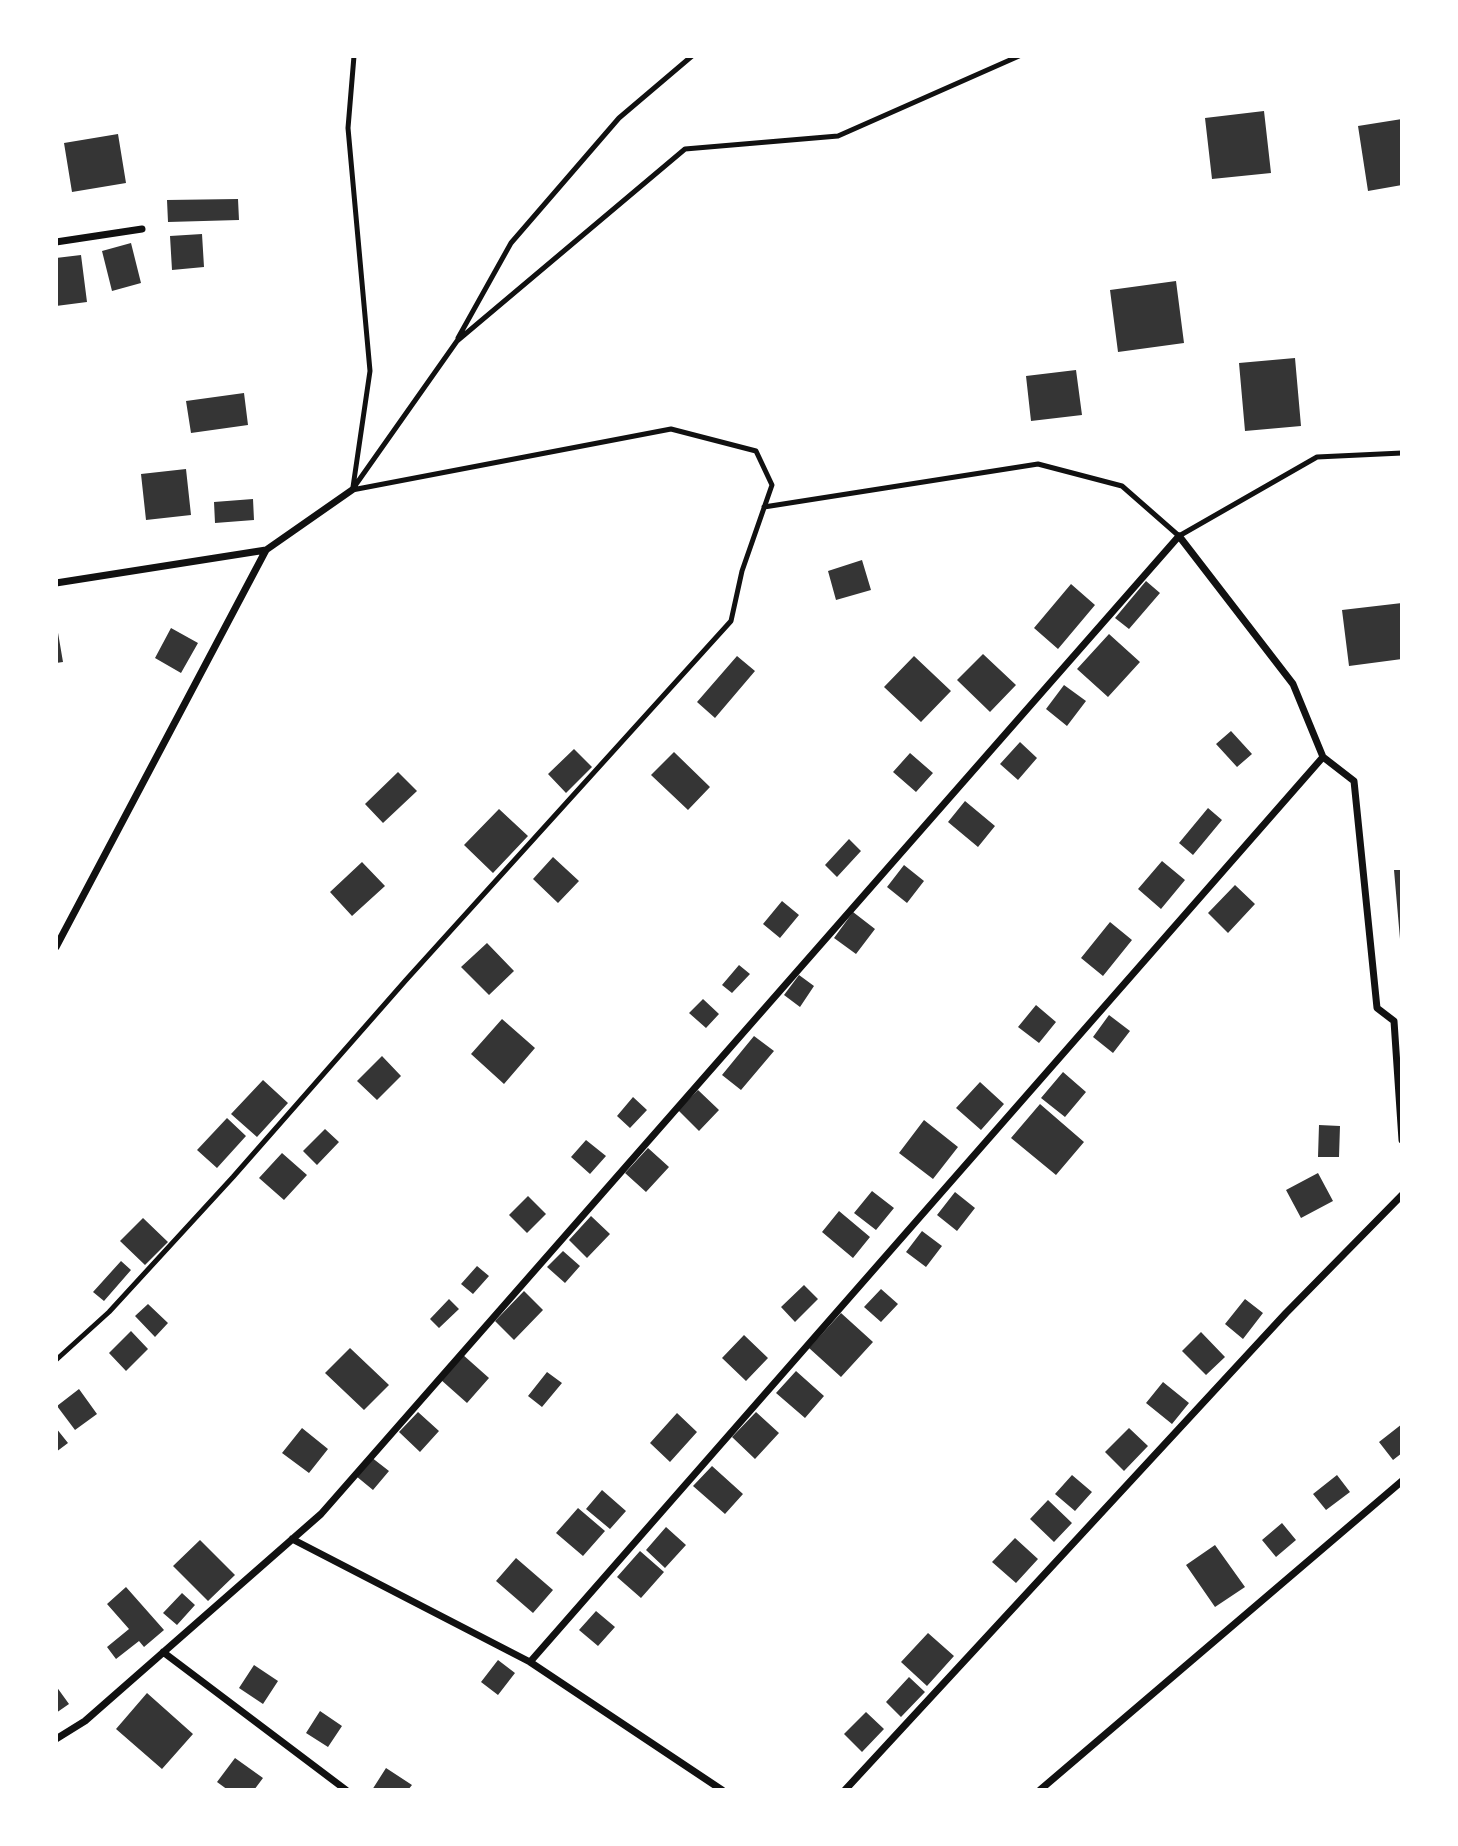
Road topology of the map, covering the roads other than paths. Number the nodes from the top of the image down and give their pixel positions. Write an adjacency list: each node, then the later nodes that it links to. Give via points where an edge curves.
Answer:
1 (354, 56): 8 (lane, via 348,128 370,371)
2 (692, 56): 6 (lane, via 620,118 511,243)
3 (1019, 56): 6 (lane, via 838,136 685,149)
4 (142, 229): 5 (street)
5 (56, 242)
6 (457, 341): 8 (lane)
7 (1402, 453): 10 (lane, via 1317,457)
8 (352, 490): 9 (lane, via 671,429 755,451 772,485); 11 (street)
9 (764, 507): 10 (lane, via 1038,464 1122,486); 19 (lane, via 731,621 233,1177 109,1311)
10 (1179, 536): 13 (street, via 1293,684); 21 (street, via 321,1514)
11 (266, 550): 12 (street); 14 (street)
12 (56, 583)
13 (1323, 757): 17 (street, via 1354,781 1377,1008 1394,1021); 23 (street)
14 (66, 931): 15 (street); 16 (street)
15 (56, 932)
16 (56, 947)
17 (1402, 1140)
18 (1402, 1195): 27 (street, via 1286,1313)
19 (56, 1360)
20 (1402, 1481): 28 (street)
21 (292, 1539): 22 (street); 23 (street)
22 (163, 1652): 24 (street, via 85,1721); 25 (street)
23 (530, 1662): 26 (street)
24 (56, 1739)
25 (346, 1790)
26 (722, 1790)
27 (845, 1790)
28 (1040, 1790)

